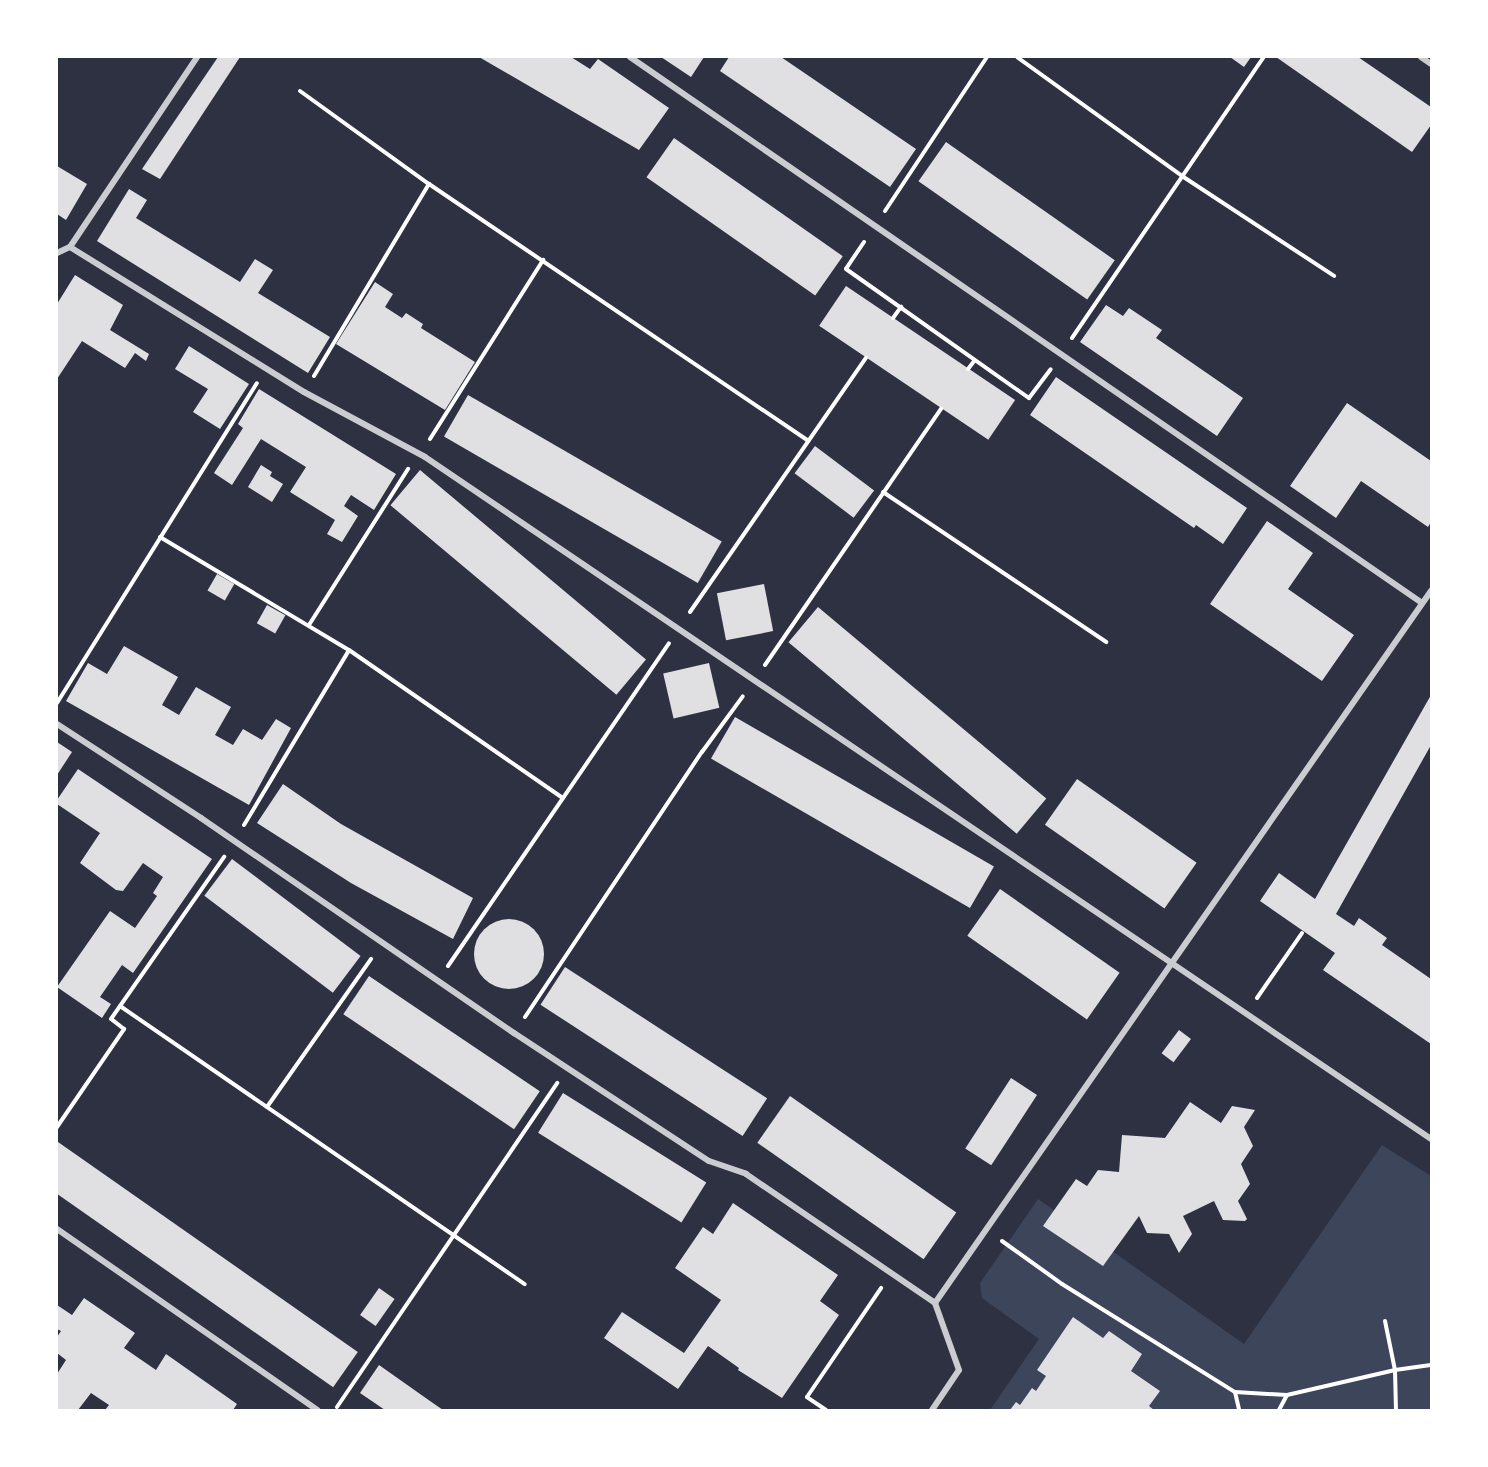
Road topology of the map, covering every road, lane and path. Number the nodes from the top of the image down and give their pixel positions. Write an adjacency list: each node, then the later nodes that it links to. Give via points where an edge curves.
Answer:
1 (197, 57): 12 (street)
2 (630, 57): 11 (street)
3 (987, 57): 11 (path)
4 (1017, 57): 9 (path)
5 (1264, 57): 9 (path)
6 (1421, 57): 7 (street)
7 (1431, 64)
8 (300, 91): 10 (path)
9 (1182, 176): 15 (path); 18 (path)
10 (429, 184): 14 (path); 23 (path)
11 (875, 226): 16 (path, via 846,269); 18 (street)
12 (69, 246): 13 (street); 21 (street)
13 (57, 253)
14 (543, 260): 25 (path); 26 (path, via 438,429)
15 (1334, 276)
16 (901, 307): 17 (path); 20 (path)
17 (893, 318)
18 (1061, 355): 20 (path, via 1029,398); 30 (street)
19 (866, 358): 25 (path)
20 (975, 360): 22 (path)
21 (266, 368): 23 (street); 28 (path)
22 (968, 369)
23 (304, 392): 26 (street)
24 (941, 409): 27 (path)
25 (808, 441): 32 (path)
26 (417, 453): 31 (path); 32 (street)
27 (884, 492): 33 (path); 35 (path)
28 (160, 537): 31 (path); 36 (path)
29 (1431, 591): 30 (street)
30 (1422, 603): 42 (street)
31 (309, 626): 34 (path)
32 (679, 628): 35 (street); 38 (path)
33 (1106, 642)
34 (350, 650): 38 (path); 39 (path)
35 (755, 679): 42 (street); 46 (path)
36 (57, 703)
37 (57, 724): 39 (street)
38 (563, 798): 43 (path)
39 (235, 842): 41 (street); 44 (path)
40 (1302, 933): 45 (path)
41 (382, 944): 43 (street); 48 (path)
42 (1171, 963): 45 (street); 52 (street)
43 (437, 982): 46 (street)
44 (120, 1006): 48 (path); 49 (path, via 111,1019 124,1029)
45 (1246, 1013): 50 (street)
46 (514, 1033): 47 (street)
47 (567, 1067): 53 (path); 54 (street, via 709,1161 746,1174)
48 (267, 1107): 53 (path)
49 (57, 1127)
50 (1431, 1139)
51 (57, 1229): 62 (street)
52 (986, 1231): 56 (street); 60 (path, via 1062,1284)
53 (454, 1236): 55 (path); 63 (path)
54 (892, 1273): 56 (street); 64 (path, via 807,1397)
55 (525, 1284)
56 (935, 1303): 65 (street, via 959,1370)
57 (1385, 1321): 59 (path)
58 (1431, 1365): 59 (path)
59 (1395, 1370): 61 (path); 68 (path)
60 (1235, 1392): 61 (path); 66 (path)
61 (1287, 1395): 67 (path)
62 (317, 1410)
63 (335, 1410)
64 (826, 1410)
65 (932, 1410)
66 (1239, 1410)
67 (1279, 1410)
68 (1396, 1410)

